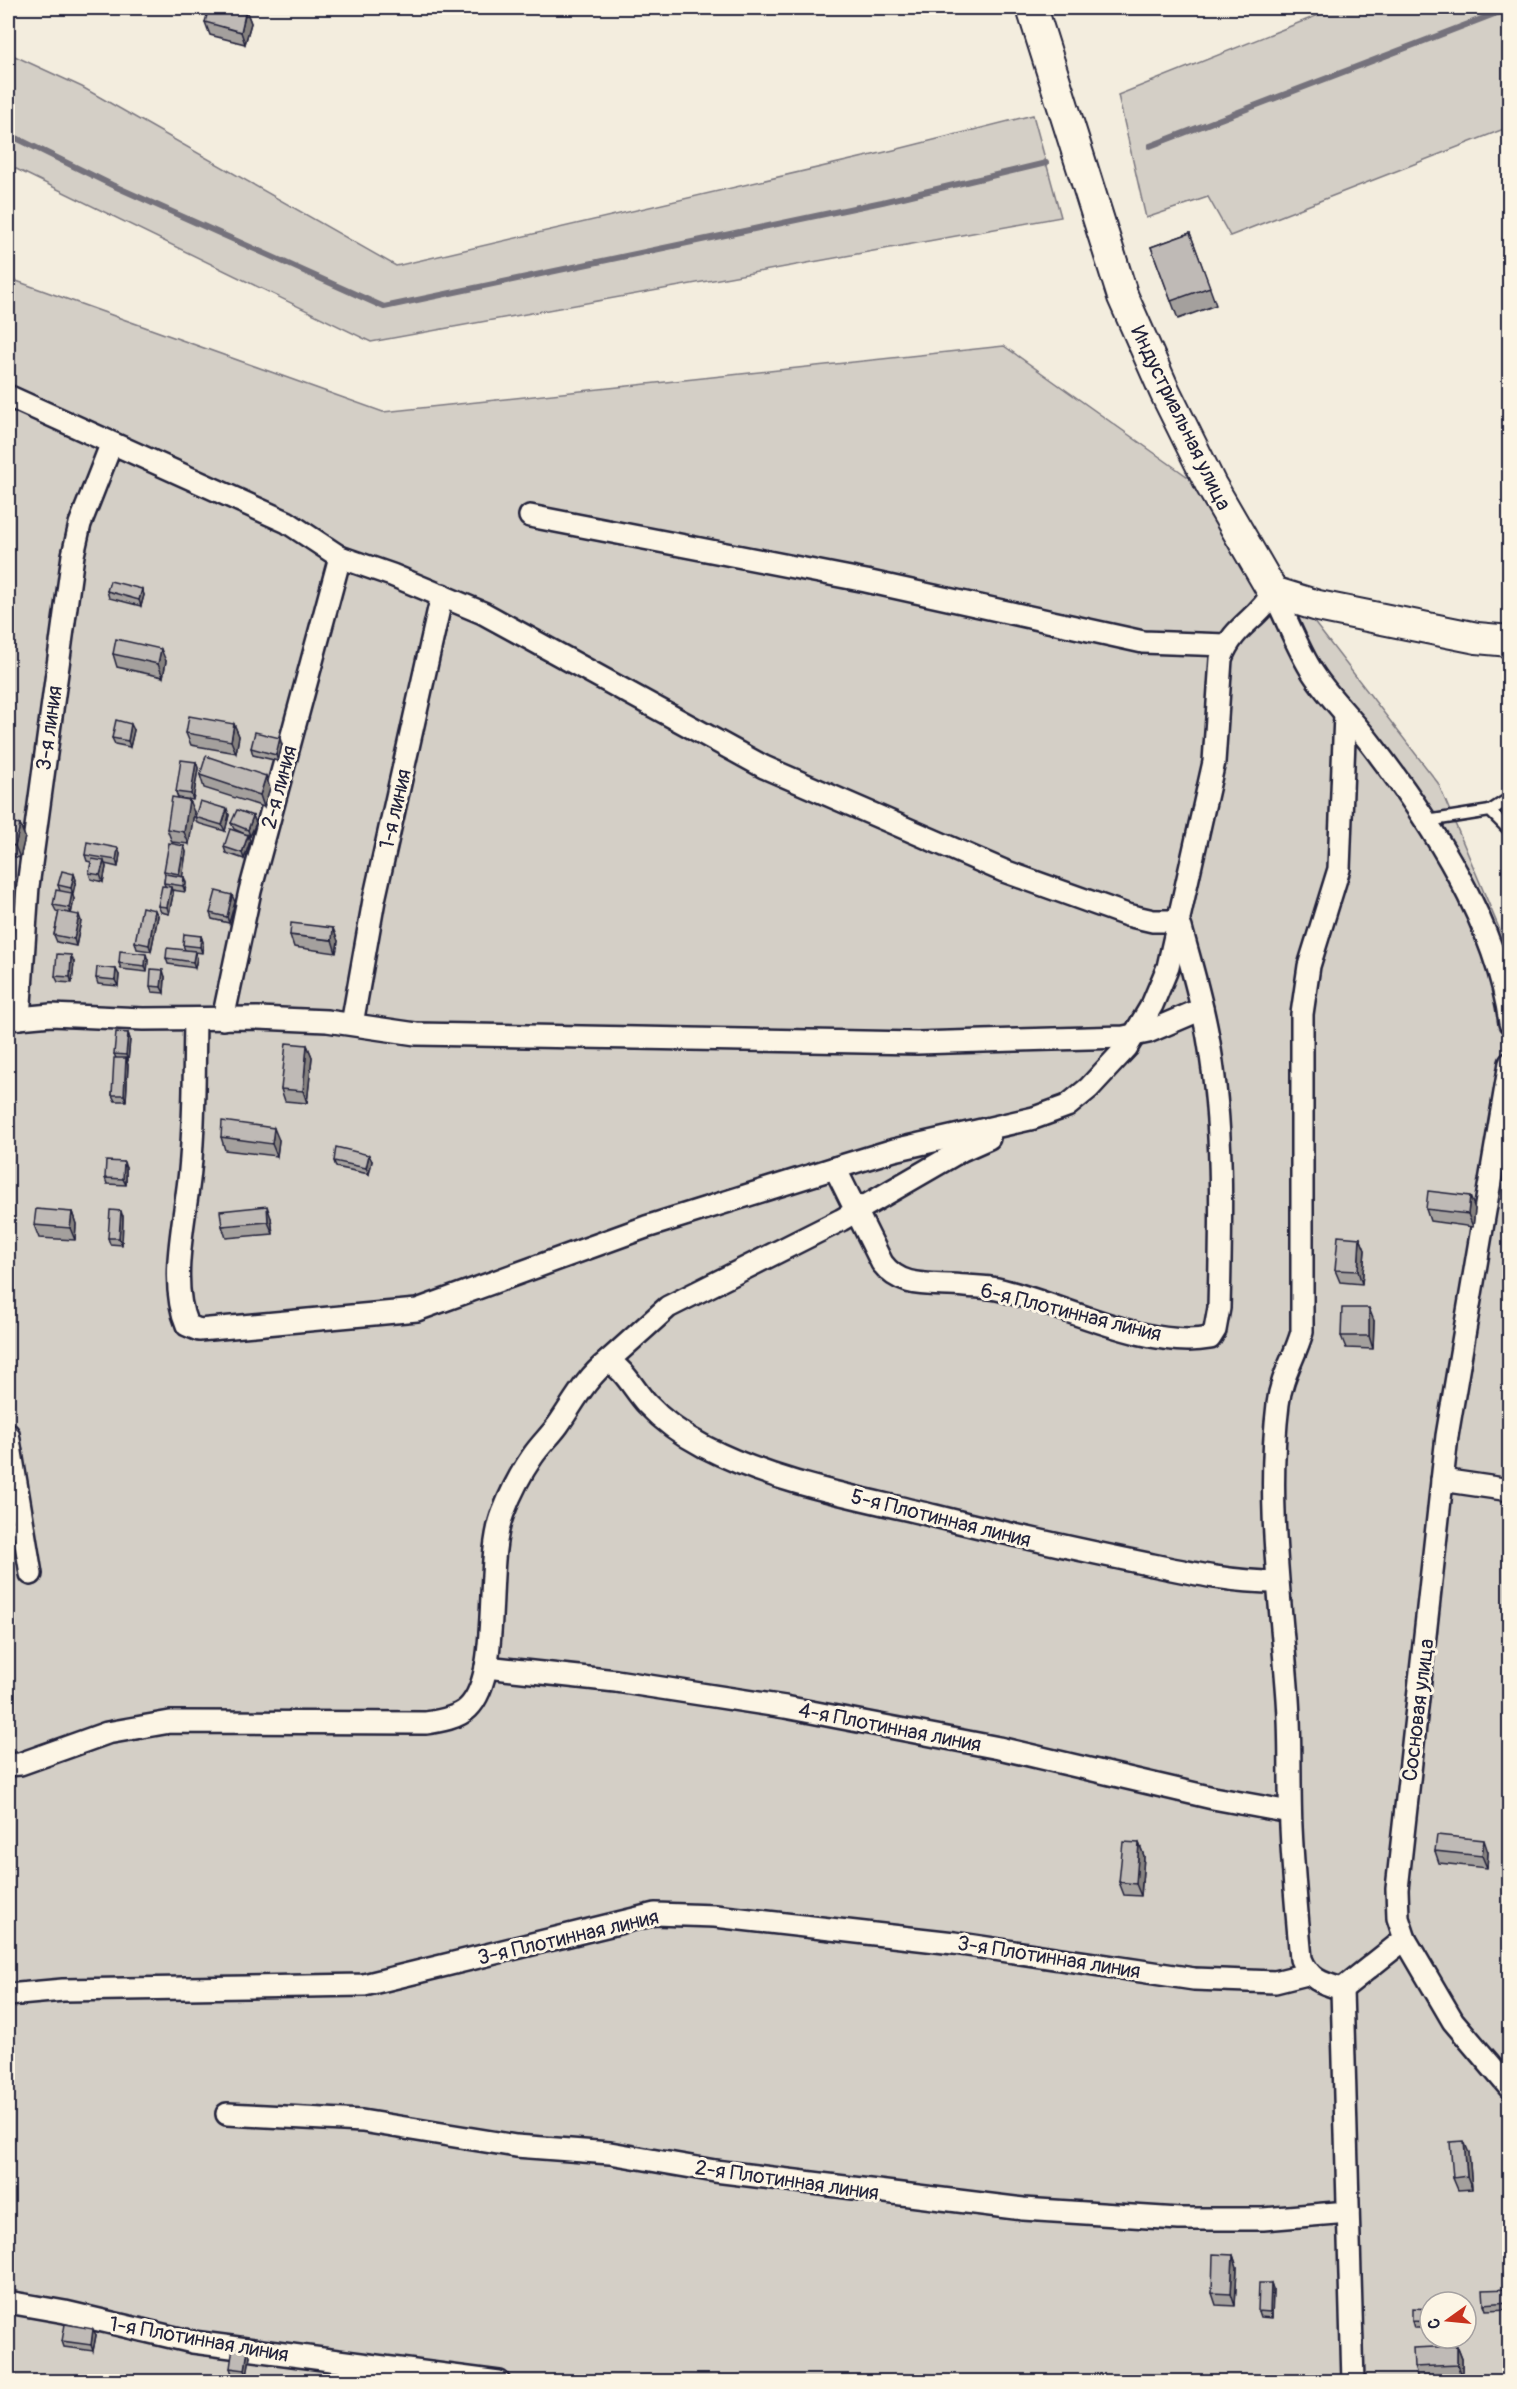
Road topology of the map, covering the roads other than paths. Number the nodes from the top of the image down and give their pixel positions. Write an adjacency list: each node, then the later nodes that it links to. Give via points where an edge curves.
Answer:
1 (1032, 8): 6 (main road, Индустриальная улица, via 1123,297 1211,485)
2 (8, 396): 3 (street)
3 (111, 445): 5 (street, via 287,522); 17 (street, 3-я линия, via 80,524 73,555)
4 (530, 516): 9 (street, via 866,581 1143,642)
5 (340, 557): 7 (street); 19 (street, 2-я линия, via 250,891)
6 (1273, 592): 8 (main road, via 1318,606); 9 (street, via 1264,608 1250,616); 10 (street, via 1312,672)
7 (442, 595): 15 (street, via 483,613 764,767 1004,871 1127,915); 21 (street, 1-я линия, via 374,900)
8 (1509, 641)
9 (1226, 645): 15 (street, via 1221,659 1214,762)
10 (1345, 714): 13 (street); 33 (street, via 1339,869 1309,966 1302,1014 1302,1332 1297,1351 1287,1366 1278,1405)
11 (1509, 798): 12 (lane)
12 (1490, 811): 13 (lane); 14 (lane)
13 (1427, 821): 20 (street, via 1484,936 1501,982)
14 (1509, 831)
15 (1179, 921): 16 (street); 22 (street, via 1168,967)
16 (1202, 1009): 22 (street); 27 (street, 6-я Плотинная линия, via 1210,1045 1221,1168 1220,1308 1210,1338 1170,1338 1125,1329 997,1289 905,1282 891,1275 882,1263)
17 (13, 1018): 18 (street, via 51,1015)
18 (195, 1019): 19 (street); 26 (street, via 190,1169 180,1279 182,1314 187,1325 199,1330 417,1310 646,1227)
19 (223, 1019): 21 (street)
20 (1509, 1023)
21 (352, 1024): 22 (street, via 416,1034 917,1042)
22 (1135, 1035): 24 (street, via 1089,1088 1067,1106)
23 (1509, 1063): 25 (street, Сосновая улица)
24 (1034, 1118): 26 (street, via 894,1150); 27 (street, via 962,1150)
25 (1501, 1166): 30 (street, Сосновая улица, via 1447,1436)
26 (835, 1168): 27 (street)
27 (855, 1212): 28 (street, via 668,1307)
28 (608, 1361): 33 (street, 5-я Плотинная линия, via 618,1367 666,1422 703,1446 755,1469 1053,1546 1243,1582); 34 (street, via 582,1387 549,1438 533,1455 502,1514 493,1562)
29 (8, 1434): 32 (street)
30 (1442, 1480): 31 (street); 37 (street, Сосновая улица, via 1397,1889 1398,1917)
31 (1509, 1490)
32 (31, 1574)
33 (1277, 1582): 36 (street, via 1288,1699)
34 (486, 1667): 35 (street, via 480,1692 468,1709 442,1720 309,1724 171,1722 107,1733); 36 (street, 4-я Плотинная линия, via 616,1681 785,1707 999,1748)
35 (8, 1765)
36 (1290, 1812): 38 (street, via 1300,1959)
37 (1406, 1939): 39 (street); 41 (street, Сосновая улица, via 1454,2021)
38 (1307, 1974): 39 (street, via 1320,1983); 40 (street, 3-я Плотинная линия, via 1275,1982 1194,1979 954,1943 715,1916 655,1914 364,1985 63,1990)
39 (1342, 1989): 43 (street)
40 (8, 1995)
41 (1509, 2088)
42 (227, 2115): 43 (street, 2-я Плотинная линия, via 362,2121 516,2146 610,2153 726,2173 1023,2210 1179,2219 1263,2219)
43 (1348, 2212): 46 (street)
44 (8, 2302): 45 (street, 1-я Плотинная линия, via 193,2342)
45 (499, 2382)
46 (1353, 2382)

